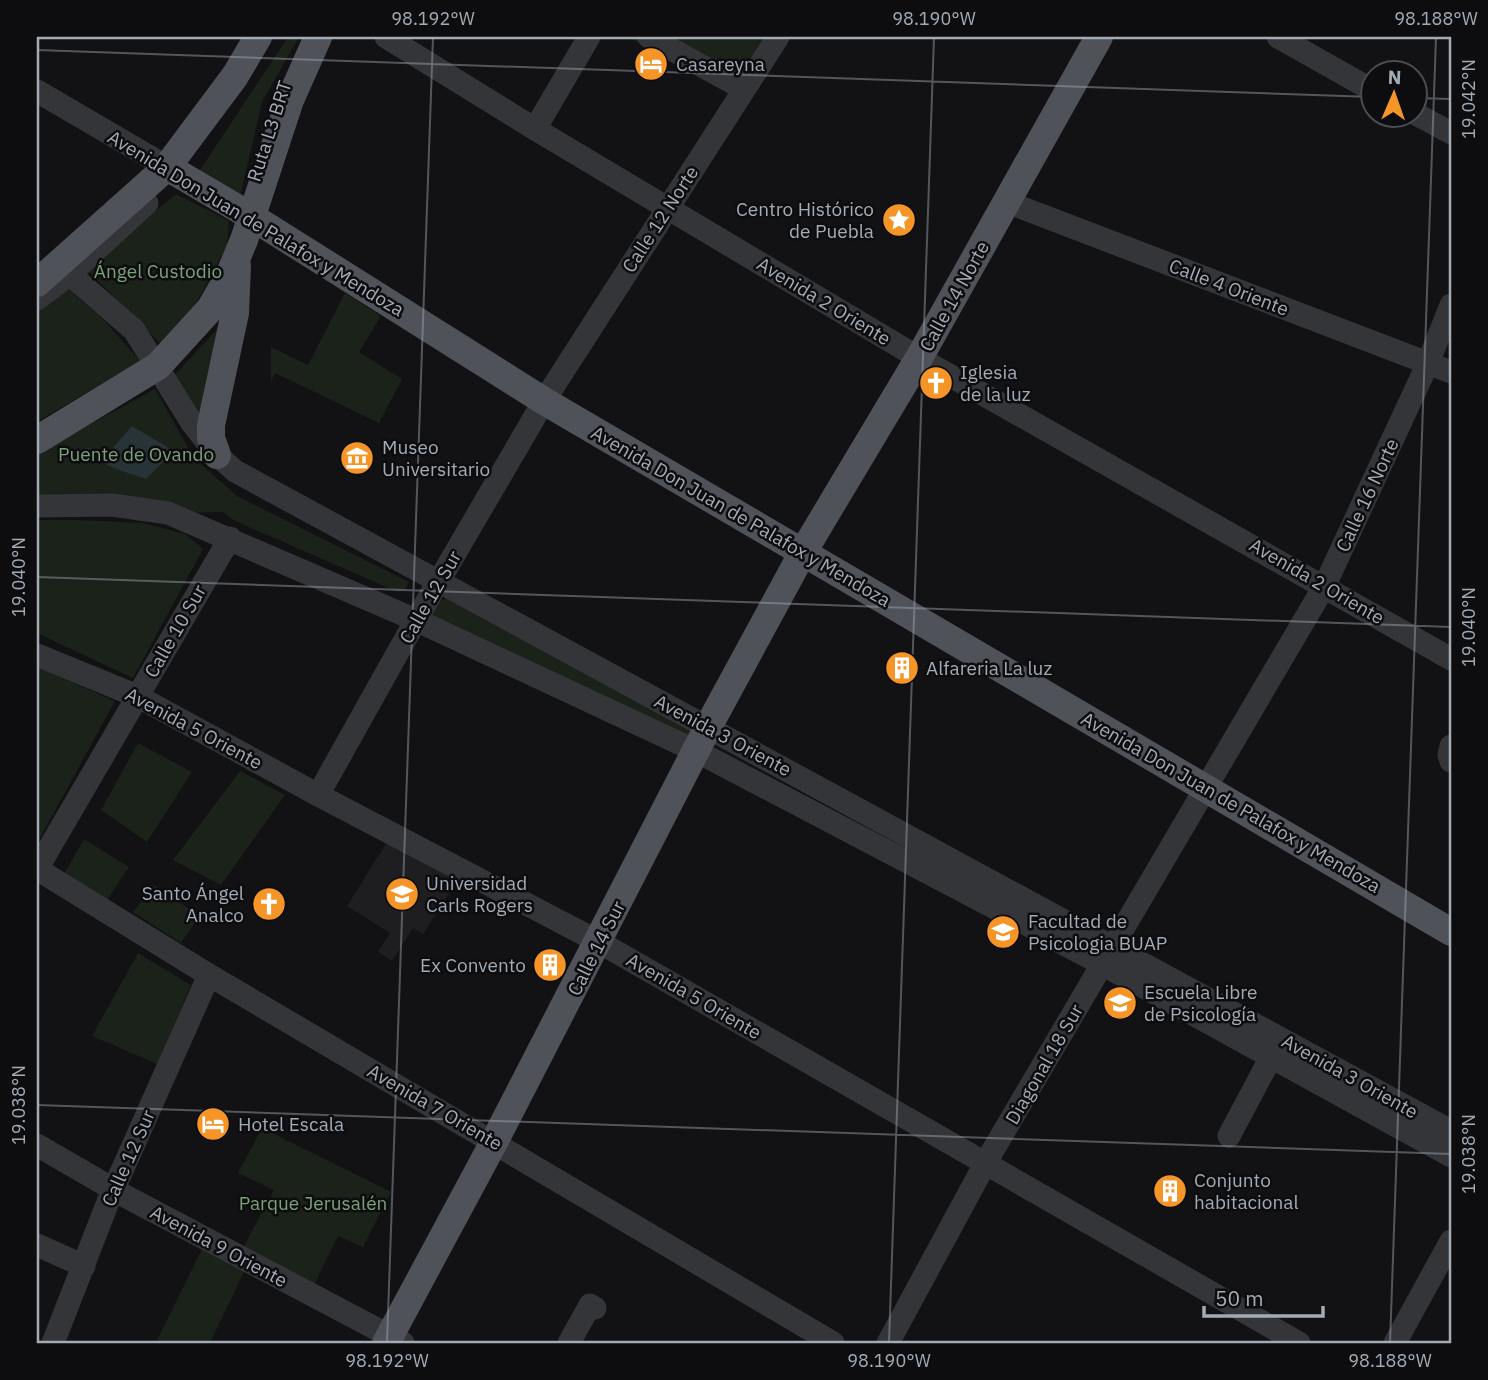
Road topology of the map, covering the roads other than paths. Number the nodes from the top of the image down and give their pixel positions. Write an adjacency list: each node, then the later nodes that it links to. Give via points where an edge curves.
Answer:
1 (258, 37): 18 (main road)
2 (272, 37): 18 (street)
3 (304, 37): 21 (street, Ruta L3 BRT, via 279,93)
4 (318, 37): 21 (main road)
5 (386, 37): 16 (street, Avenida 2 Oriente, via 495,95)
6 (589, 37): 16 (street)
7 (649, 37): 13 (street)
8 (778, 37): 13 (street, Calle 12 Norte)
9 (1099, 37): 19 (main road, Calle 14 Norte)
10 (1278, 37): 11 (street)
11 (1305, 45): 12 (street)
12 (1358, 80)
13 (744, 89): 20 (street, Calle 12 Norte)
14 (37, 91): 18 (street, Avenida Don Juan de Palafox y Mendoza)
15 (1428, 121): 17 (street)
16 (535, 129): 20 (street, Avenida 2 Oriente)
17 (1451, 134)
18 (173, 170): 21 (main road, Avenida Don Juan de Palafox y Mendoza); 23 (main road)
19 (1007, 202): 27 (main road, Calle 14 Norte); 29 (street, Calle 4 Oriente)
20 (667, 208): 27 (street, Avenida 2 Oriente); 31 (street, Calle 12 Norte)
21 (248, 214): 22 (main road); 28 (street, Ruta L3 BRT, via 203,302); 31 (main road, Avenida Don Juan de Palafox y Mendoza)
22 (237, 255): 28 (main road, via 210,309); 34 (main road, via 235,313 211,425)
23 (65, 269): 24 (main road); 25 (street); 28 (street, Avenida 3 Oriente, via 125,320)
24 (37, 283)
25 (37, 299)
26 (1451, 305): 29 (street, Calle 16 Norte)
27 (919, 358): 37 (main road, Calle 14 Norte); 39 (street, Avenida 2 Oriente)
28 (156, 362): 32 (street, Ruta L3 BRT); 33 (main road); 34 (street, Avenida 3 Oriente, via 176,400)
29 (1428, 363): 30 (street, Calle 4 Oriente); 39 (street, Calle 16 Norte)
30 (1451, 372)
31 (544, 401): 37 (main road, Avenida Don Juan de Palafox y Mendoza); 38 (street, Calle 12 Sur)
32 (37, 427)
33 (37, 440)
34 (217, 455): 38 (street, Avenida 3 Oriente, via 235,471)
35 (37, 506): 36 (street, Avenida 3 Oriente, via 141,507)
36 (230, 538): 40 (street, Avenida 3 Oriente); 43 (street, Calle 10 Sur)
37 (803, 552): 44 (main road, Calle 14 Sur); 47 (main road, Avenida Don Juan de Palafox y Mendoza)
38 (439, 580): 40 (street, Calle 12 Sur); 44 (street, Avenida 3 Oriente)
39 (1325, 585): 42 (street, Avenida 2 Oriente); 47 (street, Calle 16 Norte)
40 (416, 620): 44 (street, Avenida 3 Oriente); 48 (street, Calle 12 Sur)
41 (37, 655): 43 (street, Avenida 5 Oriente)
42 (1451, 659)
43 (137, 696): 48 (street, Avenida 5 Oriente); 49 (street, Calle 10 Sur)
44 (702, 739): 51 (main road, Calle 14 Sur); 52 (street, Avenida 3 Oriente)
45 (1451, 746): 46 (street)
46 (1451, 761)
47 (1206, 788): 50 (main road, Avenida Don Juan de Palafox y Mendoza); 52 (street, Diagonal 18 Sur)
48 (318, 795): 51 (street, Avenida 5 Oriente)
49 (37, 869): 53 (street, Avenida 7 Oriente)
50 (1451, 932)
51 (599, 942): 58 (main road, Calle 14 Sur); 61 (street, Avenida 5 Oriente)
52 (1107, 955): 54 (street, Avenida 3 Oriente); 55 (street, Avenida 3 Oriente); 61 (street, Diagonal 18 Sur)
53 (209, 975): 58 (street, Avenida 7 Oriente); 62 (street, Calle 12 Sur)
54 (1271, 1057): 55 (street, Avenida 3 Oriente); 57 (street)
55 (1319, 1071): 56 (street, Avenida 3 Oriente); 60 (street, Avenida 3 Oriente)
56 (1451, 1131)
57 (1229, 1136)
58 (494, 1142): 67 (main road, Calle 14 Sur); 70 (street, Avenida 7 Oriente)
59 (37, 1145): 62 (street, Avenida 9 Oriente)
60 (1451, 1156)
61 (986, 1162): 71 (street, Diagonal 18 Sur); 72 (street, Avenida 5 Oriente)
62 (115, 1189): 65 (street, Calle 12 Sur); 67 (street, Avenida 9 Oriente)
63 (1451, 1241): 73 (street)
64 (37, 1245): 65 (street)
65 (84, 1266): 68 (street, Calle 12 Sur)
66 (596, 1308): 69 (street, via 590,1305)
67 (393, 1341)
68 (53, 1343)
69 (569, 1343)
70 (833, 1343)
71 (888, 1343)
72 (1299, 1343)
73 (1395, 1343)

